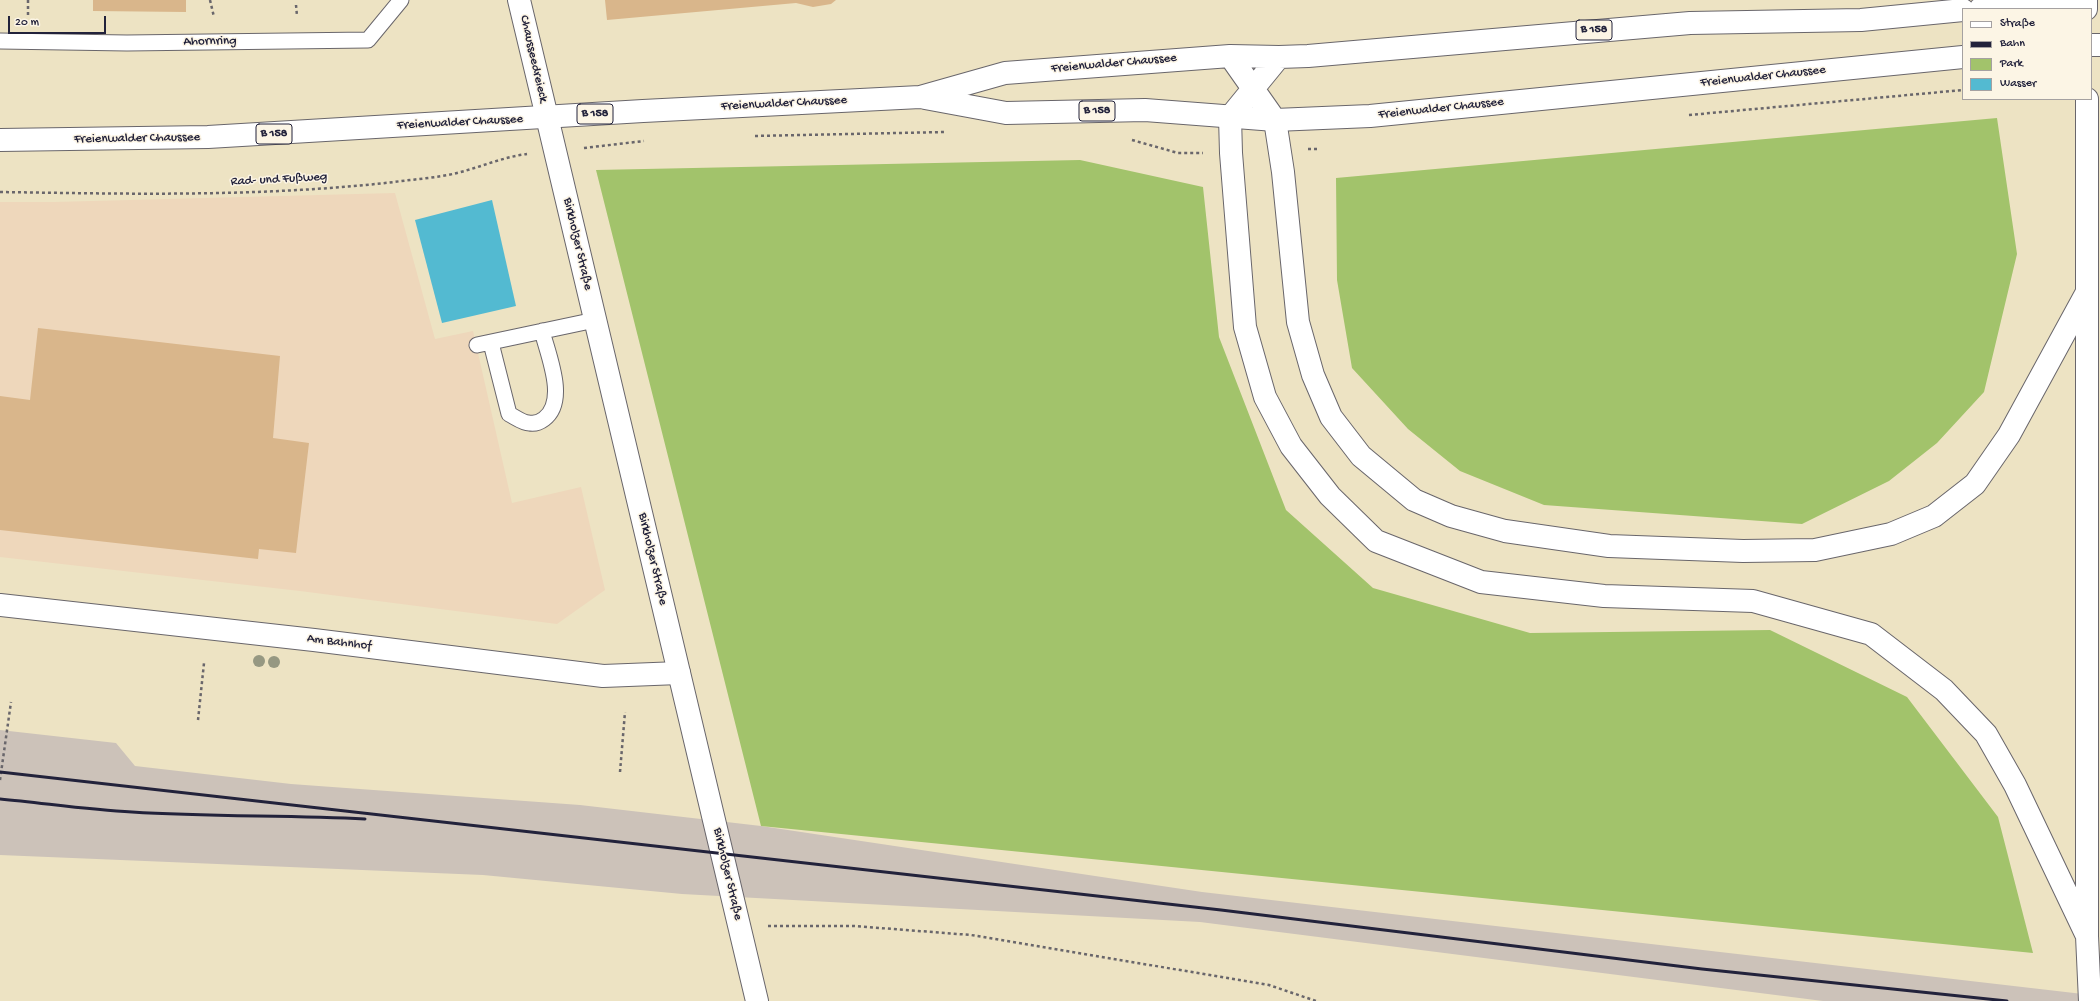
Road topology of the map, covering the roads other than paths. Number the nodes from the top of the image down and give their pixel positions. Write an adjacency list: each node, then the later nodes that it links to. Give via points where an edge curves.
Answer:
1 (401, 0): 6 (lane, Ahornring, via 368,40 127,43)
2 (519, 0): 13 (main road, Chausseedreieck)
3 (2086, 0): 4 (main road)
4 (1992, 8)
5 (1961, 11): 8 (main road, Freienwalder Chaussee / B 158, via 1861,20 1690,22)
6 (0, 41)
7 (1230, 56): 8 (main road, Freienwalder Chaussee / B 158); 10 (main road); 11 (main road, Freienwalder Chaussee / B 158, via 1005,73)
8 (1279, 57): 10 (main road)
9 (1962, 57): 15 (main road, Freienwalder Chaussee / B 158, via 1378,115)
10 (1252, 88): 14 (main road); 15 (main road)
11 (920, 97): 13 (main road, Freienwalder Chaussee / B 158); 14 (main road, Freienwalder Chaussee / B 158, via 1006,113 1146,110)
12 (2087, 100): 17 (main road)
13 (547, 117): 16 (main road, Freienwalder Chaussee / B 158, via 208,138); 18 (main road, Birkholzer Straße)
14 (1230, 117): 15 (main road, Freienwalder Chaussee / B 158); 22 (main road, via 1245,327 1265,397 1291,446 1330,496 1376,541 1481,582 1604,596 1753,601 1871,634 1944,690 1986,734 2015,785)
15 (1275, 120): 17 (main road, via 1283,172 1298,322 1313,375 1331,417 1362,456 1414,500 1451,516 1505,531 1609,546 1743,551 1815,550 1891,534 1934,516 1975,484 2009,435)
16 (0, 140)
17 (2087, 292): 22 (main road)
18 (595, 320): 19 (lane); 21 (main road, Birkholzer Straße)
19 (542, 331): 19 (lane, via 484,344 509,414 528,424 540,422 550,415 556,399 556,385)
20 (0, 605): 21 (main road, Am Bahnhof, via 603,676)
21 (679, 673): 23 (main road, Birkholzer Straße)
22 (2087, 936): 24 (main road)
23 (756, 1001)
24 (2090, 1001)

